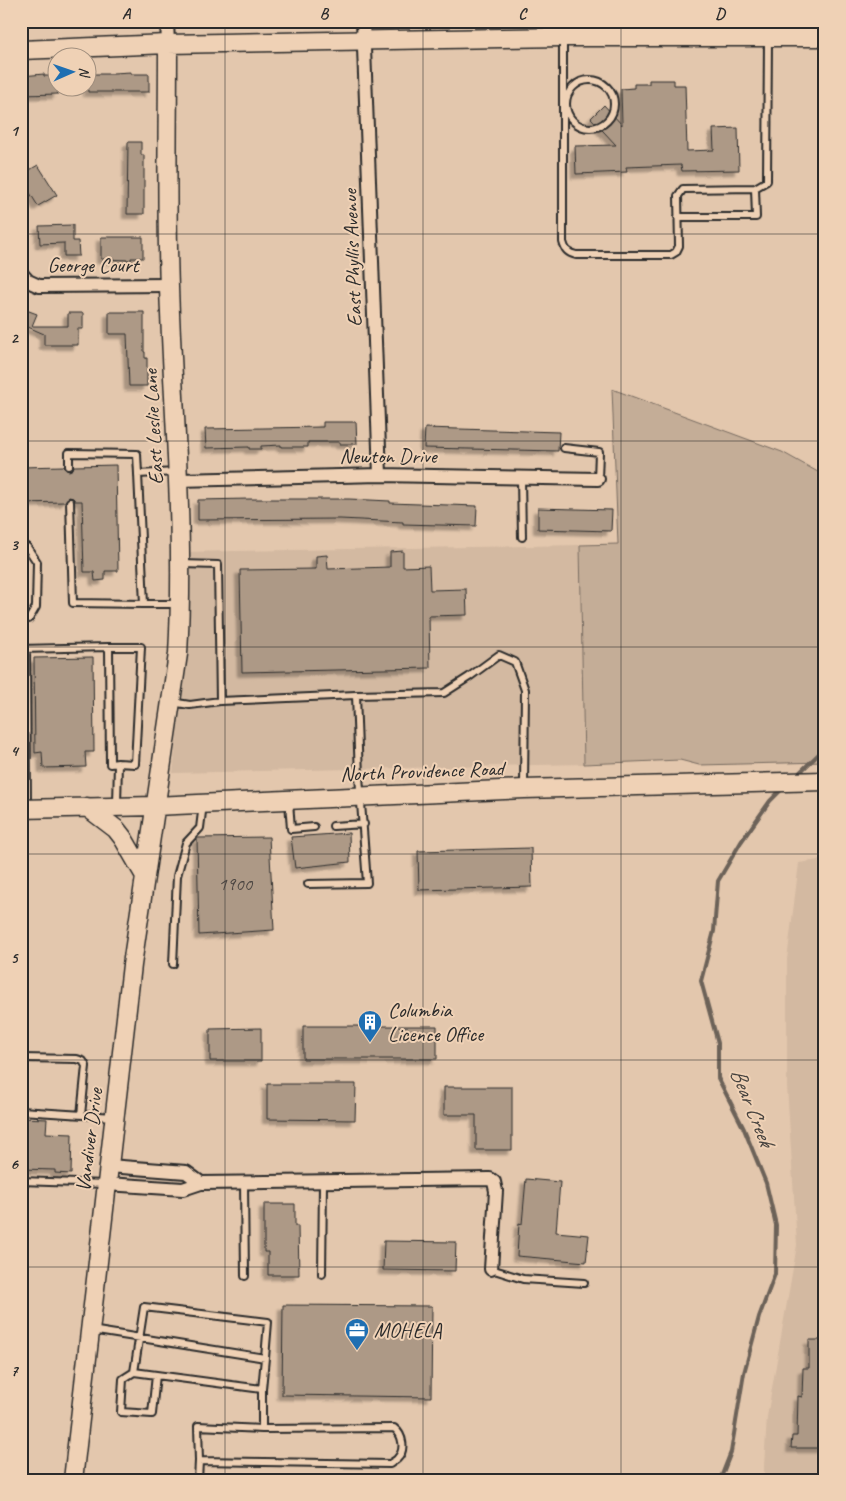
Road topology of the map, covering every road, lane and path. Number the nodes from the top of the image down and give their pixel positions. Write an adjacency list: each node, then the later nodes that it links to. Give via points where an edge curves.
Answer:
1 (167, 21): 8 (street)
2 (363, 21): 7 (street, East Phyllis Avenue)
3 (562, 29): 4 (street); 7 (street); 10 (lane)
4 (679, 29): 5 (street)
5 (768, 37): 6 (street); 11 (lane, via 767,181)
6 (825, 37)
7 (364, 40): 8 (street); 18 (street, East Phyllis Avenue)
8 (168, 44): 9 (street); 14 (street, East Leslie Lane)
9 (21, 50)
10 (564, 102): 10 (lane, via 575,123 590,128 604,124 614,111 608,87 594,79 577,83); 12 (lane, via 563,242 569,253 576,256 671,255 679,246)
11 (755, 188): 12 (lane, via 683,189 678,196); 12 (lane, via 756,217)
12 (678, 217)
13 (21, 273): 14 (street, George Court, via 39,286)
14 (169, 285): 19 (street, East Leslie Lane)
15 (564, 448): 21 (lane, via 599,452)
16 (69, 466): 17 (lane, via 69,453 137,454)
17 (138, 474): 19 (lane); 26 (lane)
18 (380, 475): 19 (street, Newton Drive); 20 (street, Newton Drive)
19 (178, 476): 25 (street, East Leslie Lane)
20 (521, 478): 21 (street, Newton Drive); 23 (lane)
21 (598, 479)
22 (70, 502): 26 (lane, via 73,604)
23 (522, 537)
24 (21, 546): 28 (lane, via 27,547 37,562 36,607 29,619)
25 (180, 564): 27 (street, East Leslie Lane); 32 (lane, via 218,565)
26 (144, 604): 27 (lane)
27 (180, 604): 33 (street, East Leslie Lane, via 178,654)
28 (21, 619)
29 (109, 647): 30 (lane); 35 (lane, via 110,764); 35 (lane, via 140,647 135,764)
30 (24, 649): 34 (lane)
31 (356, 695): 32 (lane); 37 (lane, via 444,693 499,654 515,662 525,690); 38 (lane)
32 (220, 701): 33 (lane, via 190,705)
33 (170, 702): 41 (street, East Leslie Lane)
34 (24, 761): 44 (lane)
35 (118, 763): 43 (lane)
36 (825, 781): 37 (street, North Providence Road)
37 (524, 789): 38 (street, North Providence Road)
38 (360, 795): 39 (street, North Providence Road); 45 (lane)
39 (288, 799): 40 (street, North Providence Road); 47 (lane, via 291,829)
40 (203, 803): 41 (street, North Providence Road); 50 (lane, via 200,828 186,843 177,876)
41 (155, 806): 43 (street, North Providence Road); 48 (street, Vandiver Drive)
42 (87, 807): 43 (street, North Providence Road); 44 (street, North Providence Road); 48 (street, via 123,838)
43 (117, 807)
44 (24, 809)
45 (364, 824): 46 (lane); 49 (lane, via 368,883)
46 (333, 826)
47 (314, 827)
48 (145, 876): 54 (street, Vandiver Drive)
49 (308, 884)
50 (173, 964)
51 (21, 1058): 53 (lane, via 83,1061 86,1066)
52 (21, 1111): 53 (lane)
53 (81, 1115): 54 (lane)
54 (115, 1117): 55 (street, Vandiver Drive)
55 (109, 1166): 58 (street, via 186,1172); 60 (street, Vandiver Drive)
56 (21, 1181): 60 (lane)
57 (323, 1182): 59 (street); 61 (street, via 490,1179 496,1191); 62 (lane)
58 (201, 1183): 59 (street); 60 (street, via 183,1189)
59 (244, 1183): 63 (lane)
60 (107, 1184): 65 (street, Vandiver Drive)
61 (491, 1269): 64 (lane, via 523,1280)
62 (322, 1274)
63 (245, 1276)
64 (584, 1283)
65 (90, 1330): 66 (lane); 73 (street, Vandiver Drive)
66 (139, 1338): 67 (lane); 67 (lane, via 144,1307 268,1322); 68 (lane)
67 (266, 1358): 70 (lane)
68 (134, 1372): 69 (lane); 69 (lane, via 123,1378 121,1412 152,1414)
69 (156, 1375): 70 (lane)
70 (262, 1389): 71 (lane)
71 (262, 1428): 72 (lane, via 198,1426); 72 (lane, via 394,1428 402,1438 402,1450 398,1459 390,1464)
72 (199, 1461): 74 (lane)
73 (73, 1480)
74 (198, 1480)

